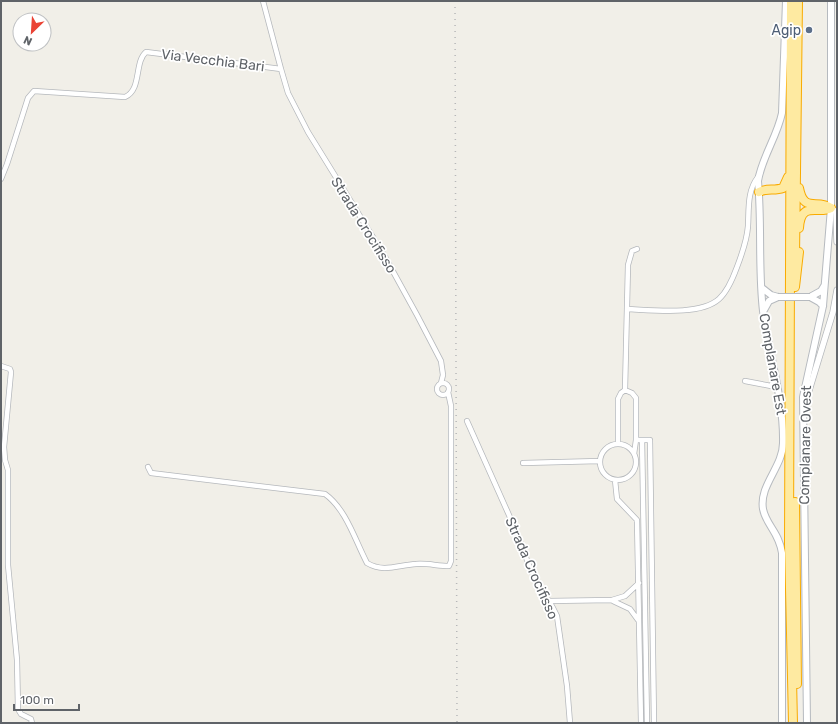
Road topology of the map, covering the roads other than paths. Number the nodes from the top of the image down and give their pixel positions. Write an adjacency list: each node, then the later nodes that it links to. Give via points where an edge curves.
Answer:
1 (263, 1): 6 (street, Via Vecchia Bari)
2 (786, 1): 8 (main road, Complanare Est, via 782,113 779,128)
3 (791, 1): 7 (highway)
4 (798, 1): 7 (highway)
5 (831, 1): 12 (main road, Complanare Ovest)
6 (280, 69): 9 (street, Via Vecchia Bari, via 146,52 141,59 131,93 125,97 34,91 28,98); 26 (street, Strada Crocifisso, via 288,93 308,132 384,255)
7 (793, 171): 10 (highway, via 783,188); 11 (highway); 12 (highway, via 800,195 806,202 811,205 824,204); 16 (highway)
8 (758, 177): 10 (main road, Complanare Est); 22 (street, via 750,192 747,233 741,258 734,277 719,299 708,306 696,309)
9 (1, 179)
10 (759, 192): 11 (highway, via 765,195 776,193); 17 (main road, Complanare Est)
11 (789, 199): 55 (highway, via 789,544)
12 (831, 208): 13 (street, via 836,212); 15 (main road, Complanare Ovest); 16 (highway, via 812,209 802,216 799,225)
13 (837, 242)
14 (637, 249): 22 (street, via 629,256)
15 (825, 285): 20 (main road, via 821,291); 21 (main road, Complanare Ovest)
16 (795, 287): 56 (highway)
17 (762, 288): 19 (main road); 23 (main road, Complanare Est)
18 (837, 290): 24 (street)
19 (778, 297): 20 (main road, bridge); 23 (main road, via 769,300)
20 (810, 297): 21 (main road)
21 (822, 306): 35 (main road, Complanare Ovest, via 807,374)
22 (627, 309): 31 (street)
23 (763, 312): 27 (main road, Complanare Est)
24 (835, 314): 35 (street)
25 (1, 366): 49 (street, via 10,369 11,372 4,448 8,470 8,565 17,653 18,709 31,719)
26 (442, 366): 29 (street, Strada Crocifisso); 30 (street)
27 (775, 380): 28 (street, via 771,386); 54 (main road, Complanare Est, via 784,445 762,503 765,516 780,540 782,552)
28 (745, 381)
29 (441, 383): 30 (street); 33 (street, via 437,387)
30 (447, 383): 32 (street, via 450,389)
31 (625, 390): 37 (street, via 636,398); 39 (street, via 618,399)
32 (448, 392): 33 (street); 34 (street)
33 (441, 395): 34 (street)
34 (451, 406): 43 (street, via 449,566 416,564 384,569 373,567 367,563 340,509 334,500 325,494 151,473)
35 (803, 409): 57 (main road, Complanare Ovest)
36 (467, 420): 47 (street, Strada Crocifisso, via 517,533 525,558)
37 (636, 440): 38 (street); 40 (street)
38 (642, 440): 52 (street); 53 (street, via 650,440)
39 (618, 444): 40 (street, via 627,447); 41 (street, via 604,451)
40 (634, 454): 44 (street, via 636,465 631,475)
41 (600, 461): 42 (street); 44 (street, via 602,472)
42 (523, 463)
43 (148, 467)
44 (615, 480): 45 (street, via 617,499 637,520)
45 (639, 582): 46 (street, via 625,596); 48 (street)
46 (612, 600): 47 (street); 48 (street, via 630,609)
47 (549, 601): 50 (street, Strada Crocifisso, via 557,616)
48 (639, 621): 51 (street)
49 (32, 723)
50 (570, 723)
51 (641, 723)
52 (647, 723)
53 (654, 723)
54 (782, 723)
55 (793, 723)
56 (798, 723)
57 (807, 723)

